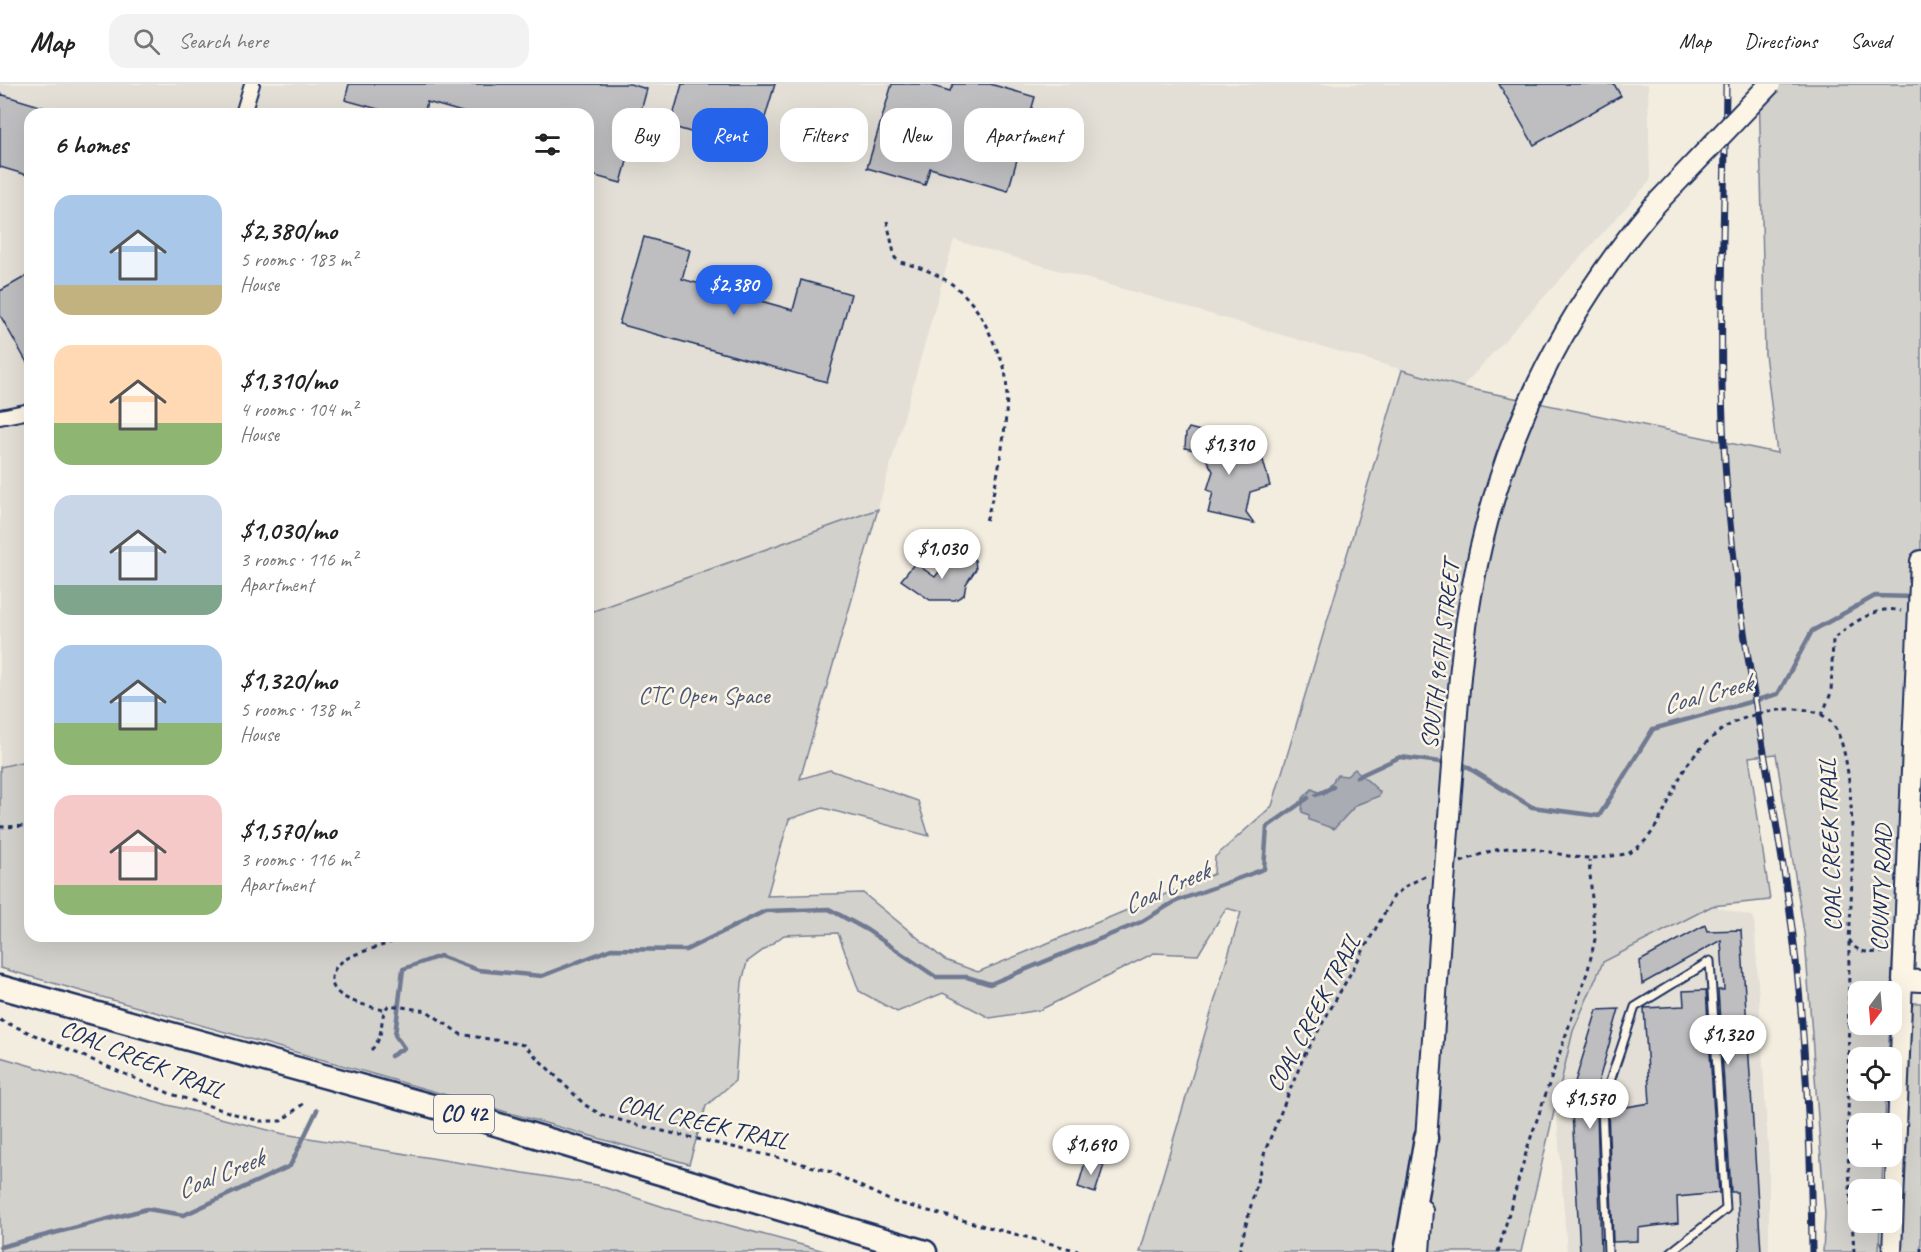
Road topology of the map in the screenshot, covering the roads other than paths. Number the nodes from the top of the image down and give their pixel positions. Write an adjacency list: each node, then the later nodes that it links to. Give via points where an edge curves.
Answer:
1 (252, 84): 3 (street)
2 (1770, 84): 10 (main road, SOUTH 96TH STREET, bridge, via 1653,207 1594,284 1524,411 1491,501 1462,643)
3 (245, 108)
4 (24, 412): 5 (street)
5 (0, 417)
6 (1921, 561): 7 (main road, COUNTY ROAD)
7 (1920, 571): 8 (main road, COUNTY ROAD, via 1912,612 1910,874 1904,952)
8 (1912, 980): 16 (street, COUNTY ROAD)
9 (0, 987): 11 (main road, CO 42, via 472,1116)
10 (1426, 1138): 12 (main road); 13 (main road, SOUTH 96TH STREET)
11 (925, 1252)
12 (1406, 1252)
13 (1419, 1252)
14 (1608, 1252): 15 (lane, via 1602,1105 1635,1007 1710,961 1726,1209)
15 (1671, 1252)
16 (1892, 1252)

